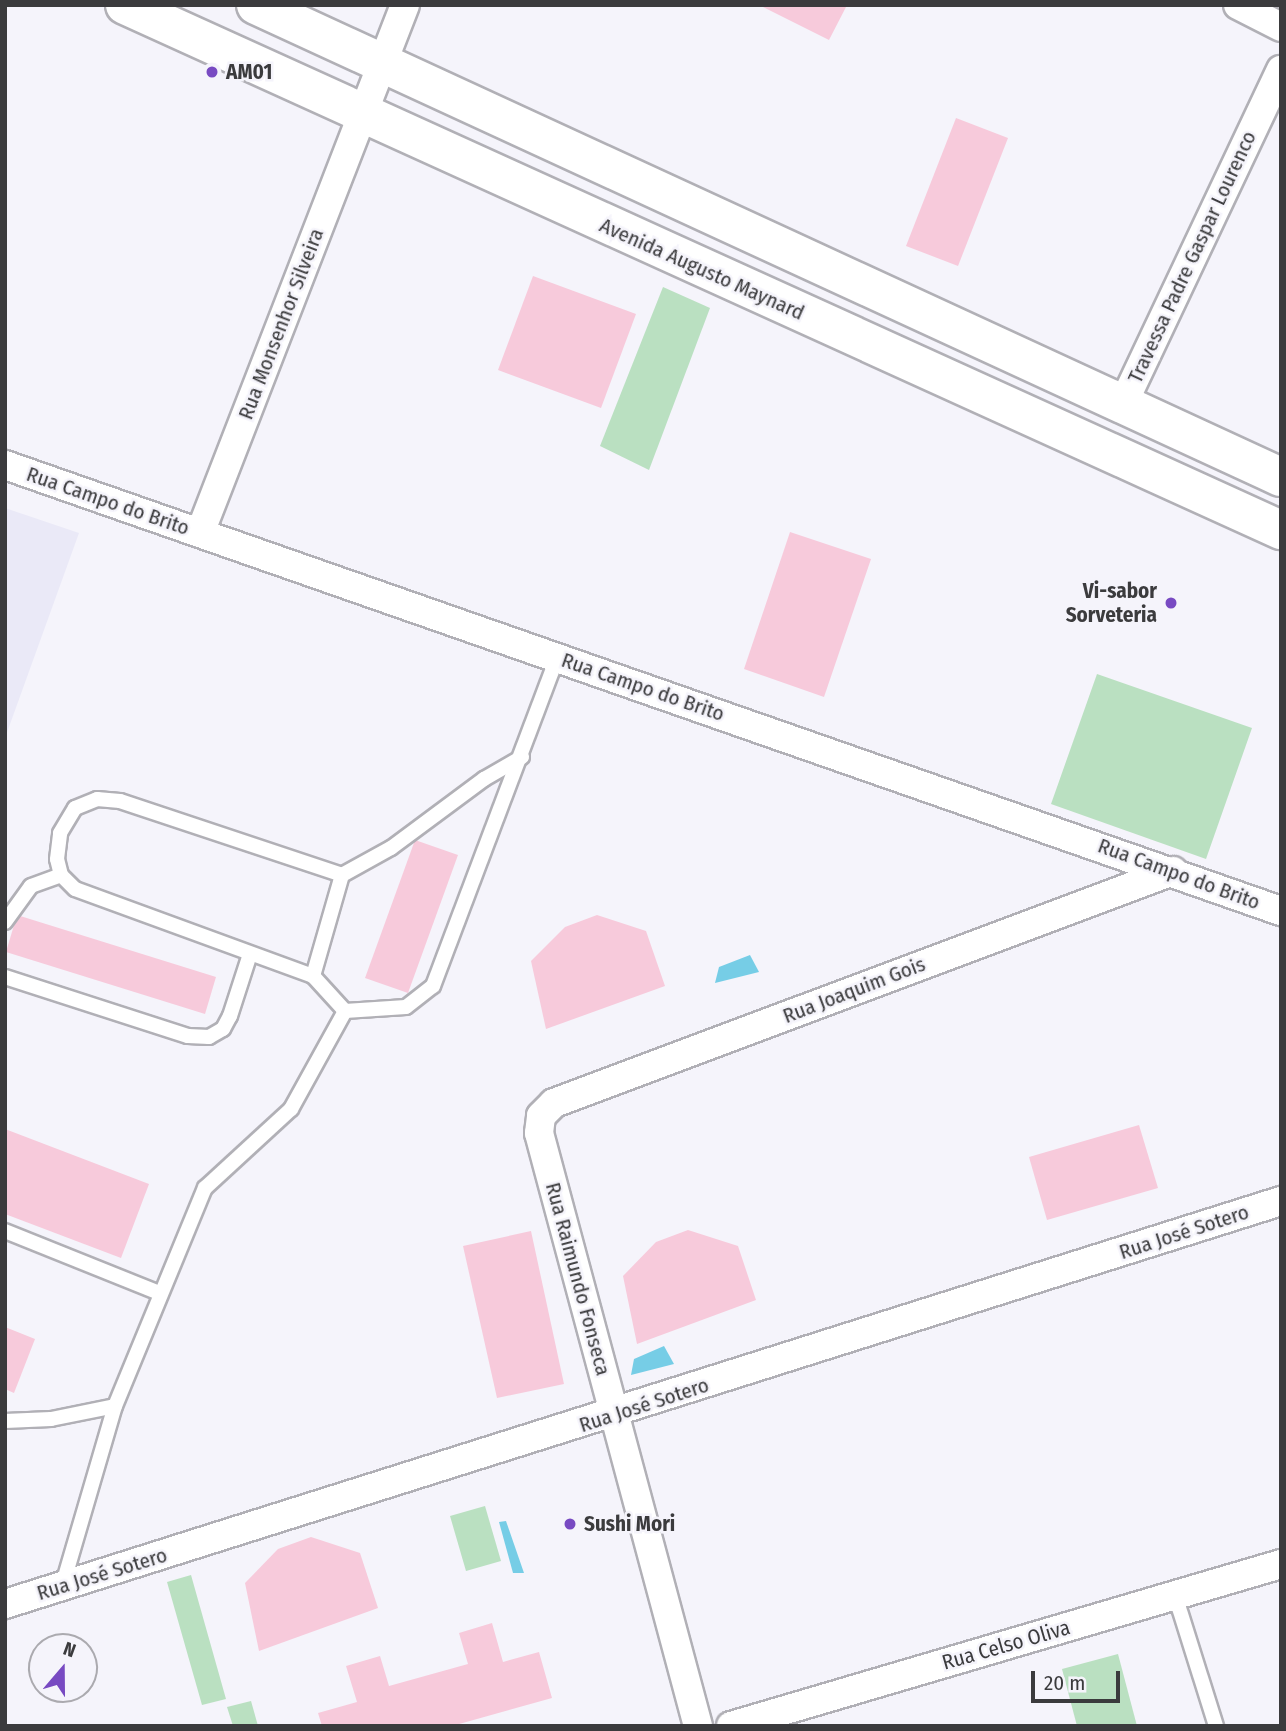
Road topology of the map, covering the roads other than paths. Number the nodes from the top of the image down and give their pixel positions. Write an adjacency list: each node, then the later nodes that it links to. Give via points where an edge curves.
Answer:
1 (125, 5): 8 (street, Avenida Augusto Maynard)
2 (256, 5): 6 (street)
3 (405, 5): 6 (street)
4 (1238, 5): 5 (street)
5 (1281, 27)
6 (383, 62): 8 (street, Rua Monsenhor Silveira); 9 (street)
7 (1281, 70): 9 (street, Travessa Padre Gaspar Lourenco)
8 (362, 116): 12 (street, Avenida Augusto Maynard); 13 (street, Rua Monsenhor Silveira)
9 (1122, 406): 11 (street)
10 (5, 465): 13 (street, Rua Campo do Brito)
11 (1281, 477)
12 (1281, 530)
13 (200, 533): 14 (street, Rua Campo do Brito)
14 (557, 657): 15 (lane); 16 (street, Rua Campo do Brito)
15 (522, 757): 18 (lane, via 484,779 391,848); 24 (lane, via 433,986 406,1007)
16 (1173, 871): 19 (street, Rua Campo do Brito); 25 (street, Rua Joaquim Gois, via 554,1102)
17 (61, 874): 18 (lane, via 57,859 60,832 75,808 97,799 120,801); 20 (lane, via 31,886); 21 (lane, via 75,889 99,900)
18 (342, 875): 22 (lane)
19 (1281, 911)
20 (5, 922)
21 (250, 954): 22 (lane); 23 (lane, via 230,1016 222,1029 209,1037 188,1036)
22 (313, 975): 24 (lane)
23 (5, 977)
24 (345, 1011): 28 (lane, via 291,1109 205,1188)
25 (541, 1116): 30 (street, Rua Raimundo Fonseca, via 539,1133)
26 (1281, 1201): 30 (street, Rua José Sotero)
27 (5, 1231): 28 (lane)
28 (159, 1293): 29 (lane)
29 (115, 1406): 31 (lane, via 51,1419); 33 (lane)
30 (614, 1415): 33 (street, Rua José Sotero); 36 (street, Rua Raimundo Fonseca)
31 (5, 1421)
32 (1281, 1564): 34 (street, Rua Celso Oliva)
33 (62, 1587): 35 (street, Rua José Sotero)
34 (1175, 1595): 37 (street, Rua Celso Oliva); 38 (lane)
35 (5, 1604)
36 (698, 1726)
37 (731, 1726)
38 (1216, 1726)

